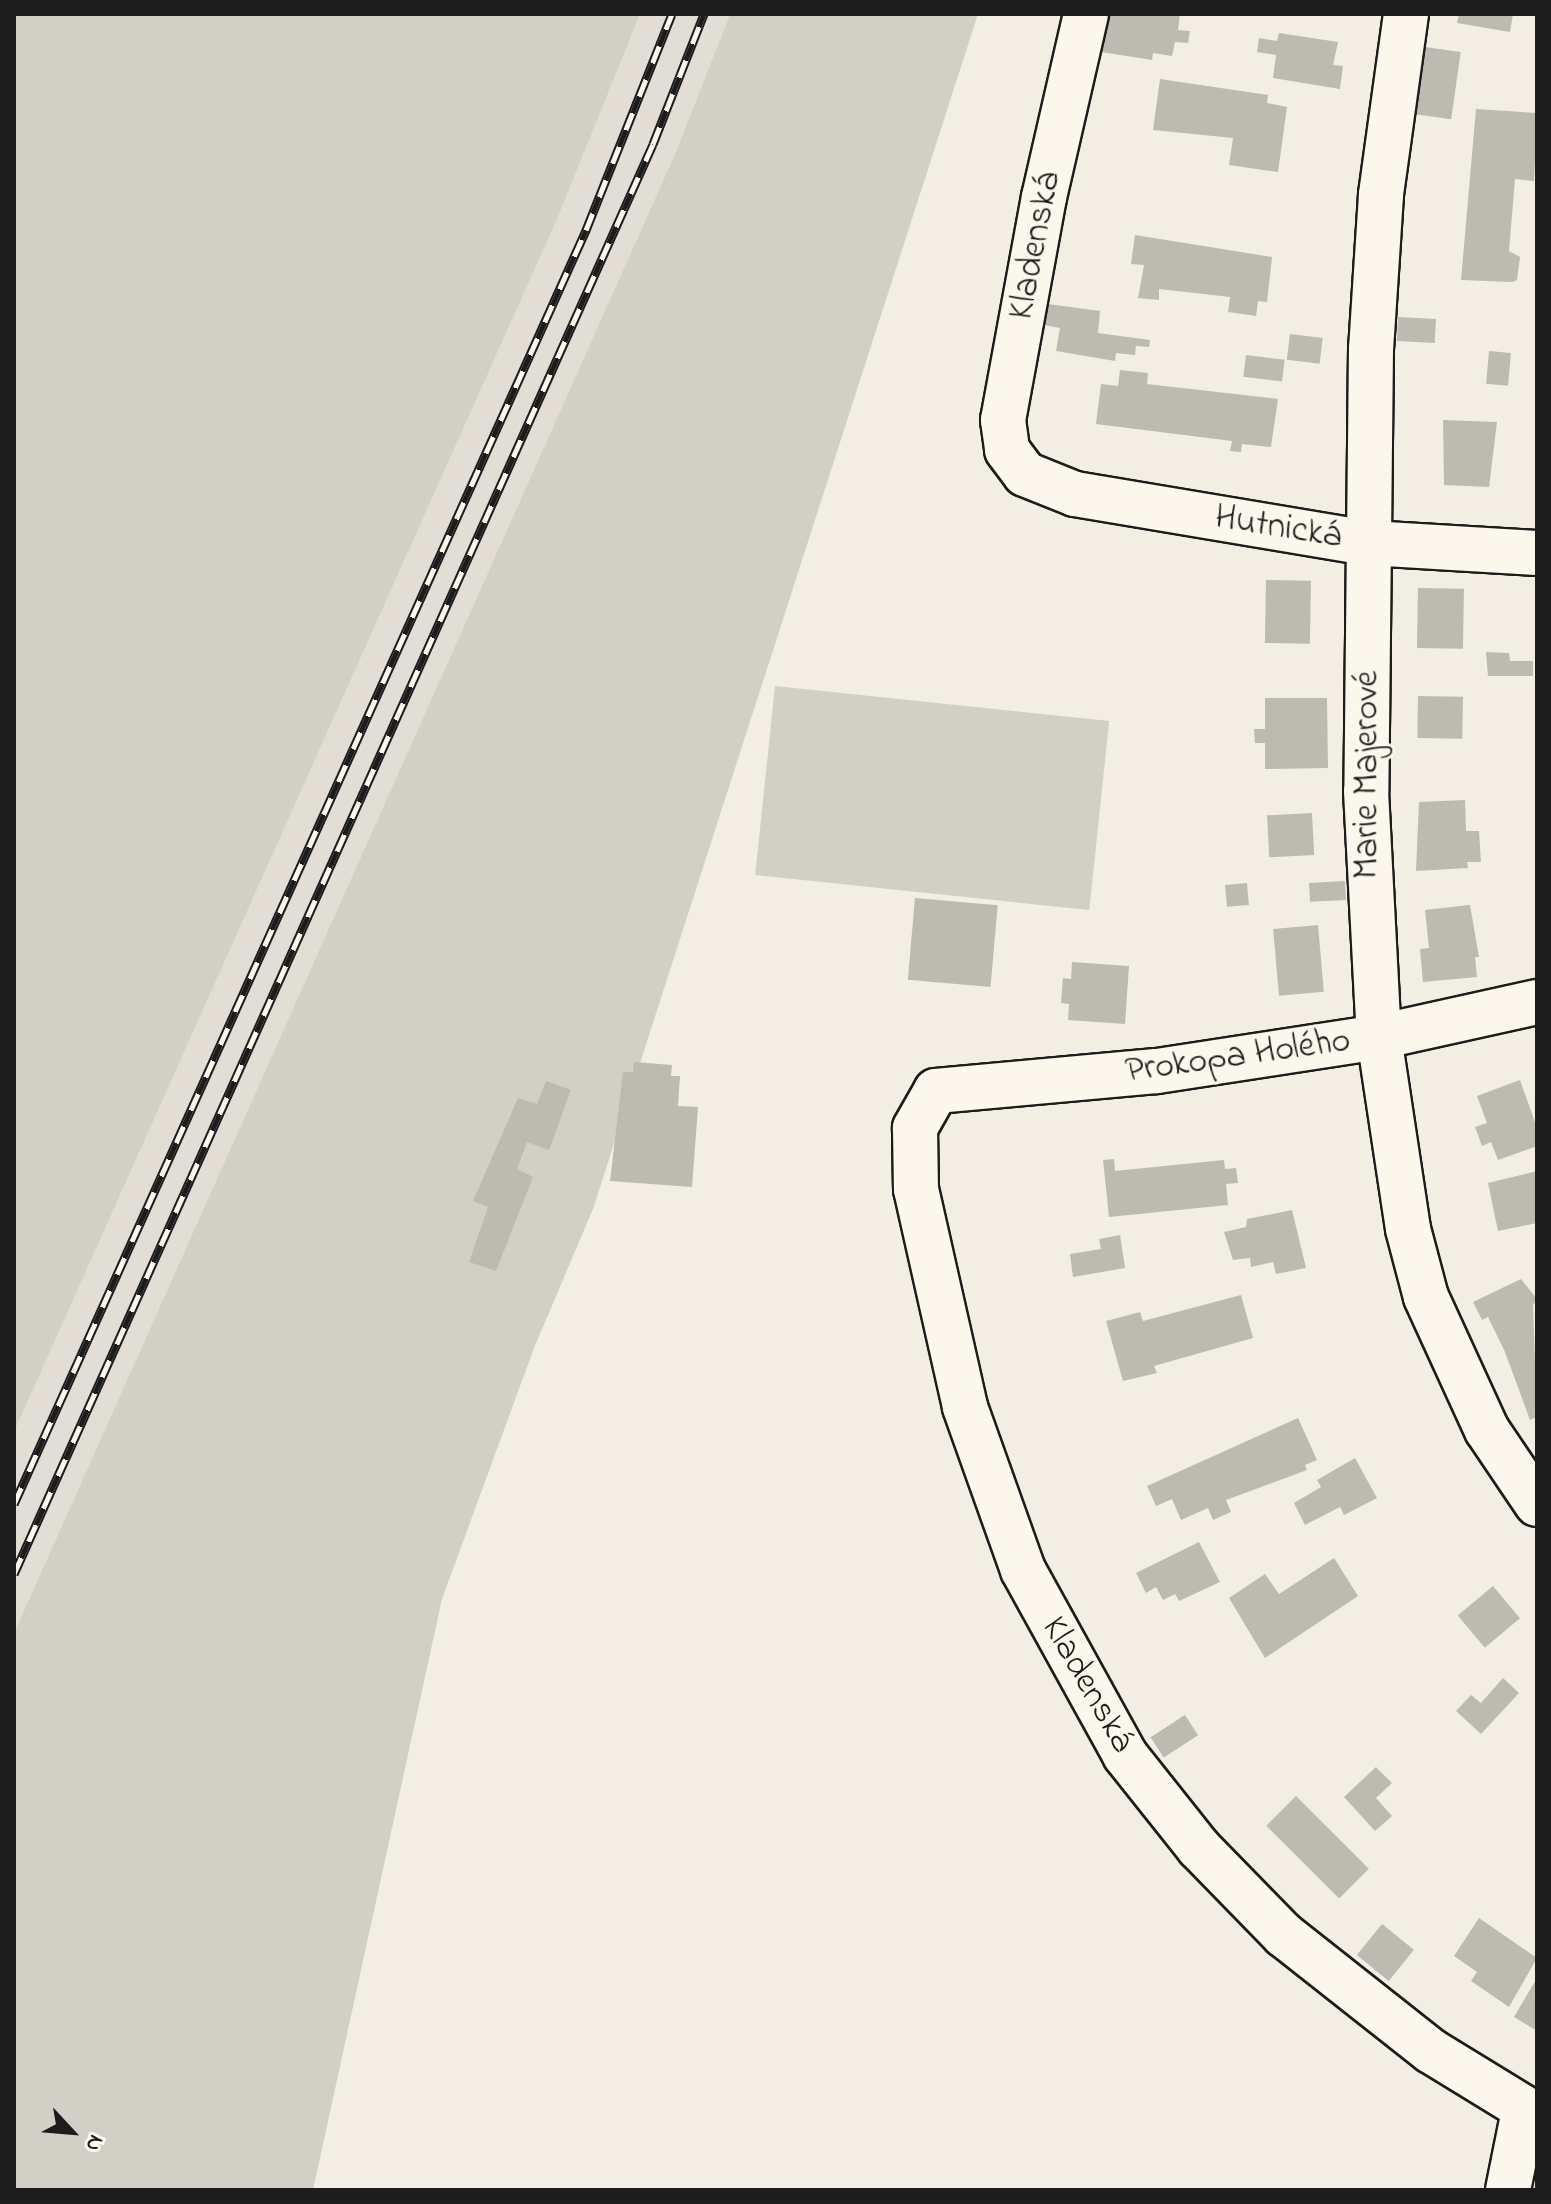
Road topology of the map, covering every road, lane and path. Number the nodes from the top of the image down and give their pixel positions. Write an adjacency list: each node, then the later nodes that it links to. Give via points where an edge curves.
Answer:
1 (1086, 14): 3 (street, Kladenská, via 1044,197 1003,420 1007,450)
2 (1406, 14): 4 (street, Marie Majerové, via 1377,240)
3 (1025, 474): 4 (street, Hutnická, via 1075,494)
4 (1369, 543): 5 (street, Hutnická); 7 (street, Marie Majerové, via 1366,791)
5 (1537, 553)
6 (1537, 1002): 7 (street, Prokopa Holého)
7 (1379, 1037): 8 (street, Prokopa Holého, via 1156,1071); 9 (street, Marie Majerové, via 1405,1216 1426,1297 1487,1430)
8 (936, 1091): 10 (street, Kladenská, via 915,1128 916,1189 965,1407 1023,1570 1089,1695 1125,1755 1199,1848 1284,1935 1431,2051)
9 (1537, 1504)
10 (1530, 2114): 11 (street)
11 (1508, 2190)

